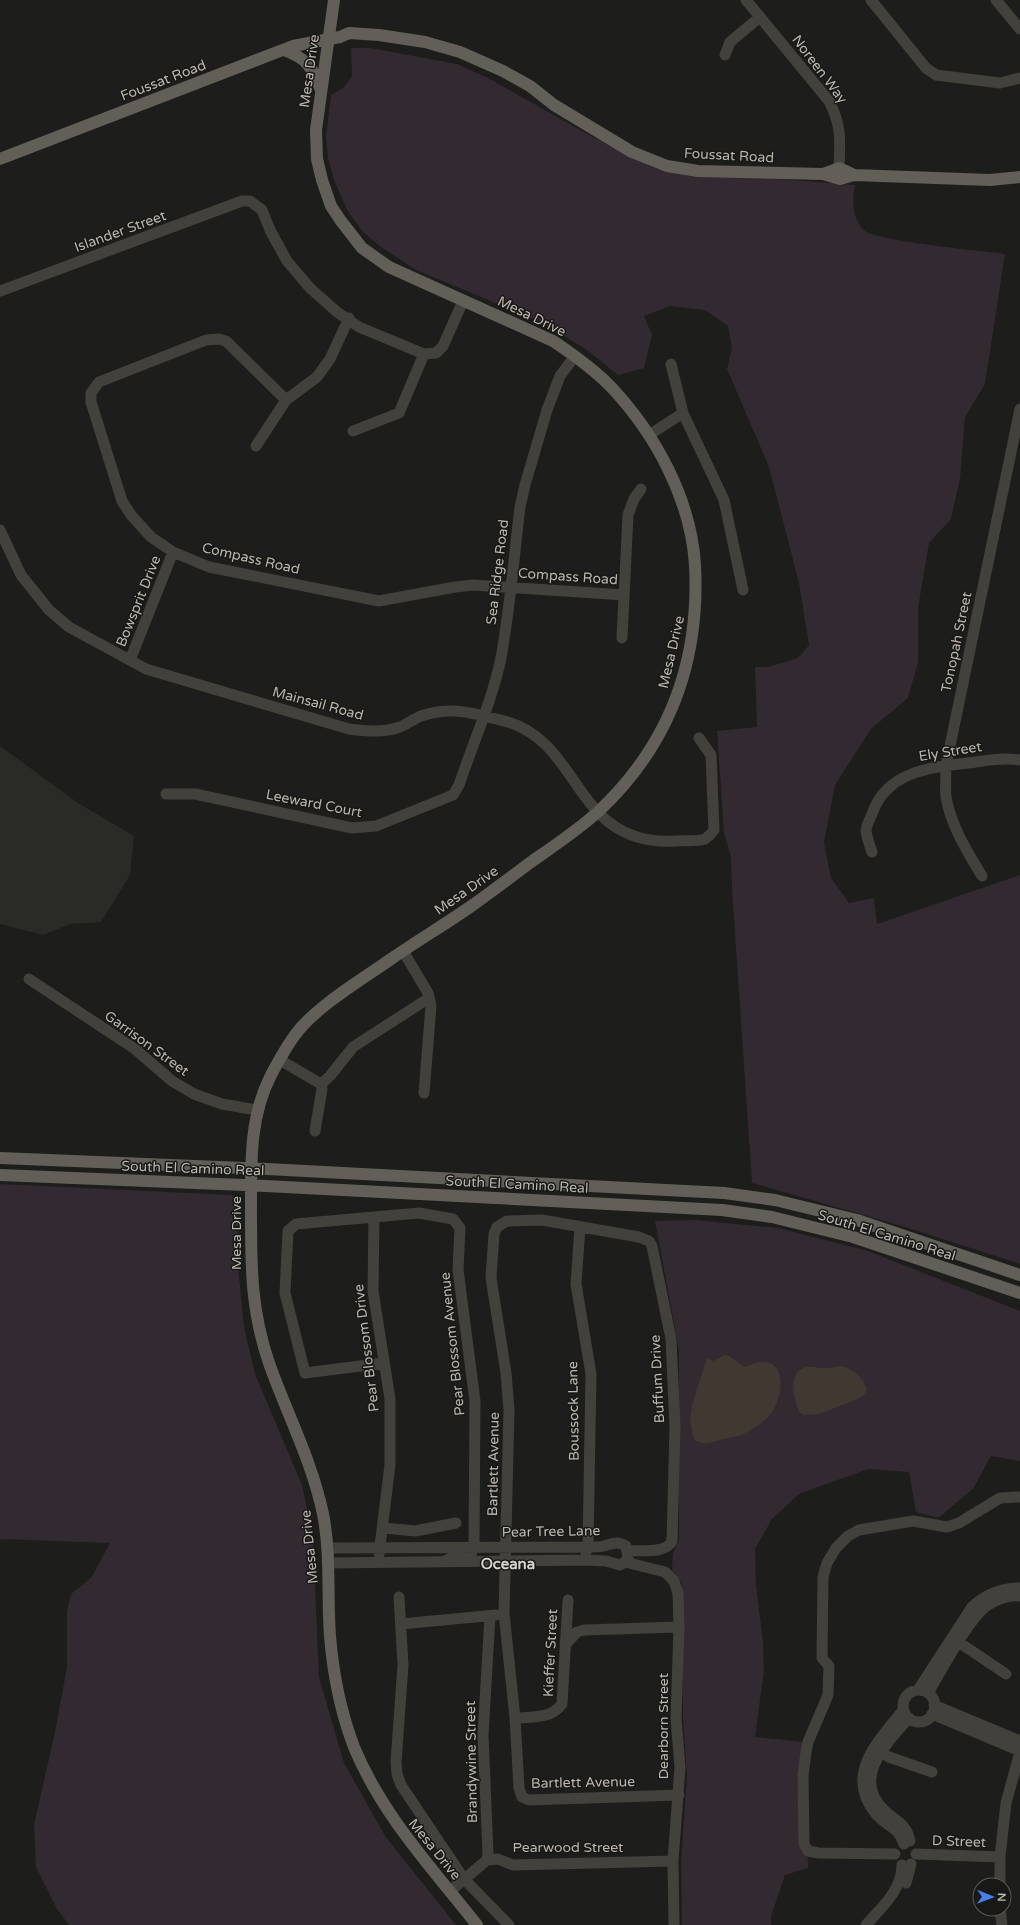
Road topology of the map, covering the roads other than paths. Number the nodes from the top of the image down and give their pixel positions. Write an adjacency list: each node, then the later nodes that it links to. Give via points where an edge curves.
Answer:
1 (334, 0): 7 (main road, Mesa Drive)
2 (746, 0): 5 (street, Noreen Way)
3 (871, 0): 10 (street, via 926,68 936,76 1000,82)
4 (996, 0): 6 (street)
5 (760, 17): 9 (street, via 730,42); 13 (street, Noreen Way, via 832,106 840,134)
6 (1020, 29)
7 (334, 38): 8 (main road, Foussat Road); 11 (main road, Mesa Drive); 14 (main road, Foussat Road, via 349,33 379,35 424,42 460,52 530,86 554,104 632,152 667,166 698,171)
8 (284, 50): 11 (main road, via 309,63); 12 (main road, Foussat Road)
9 (725, 55)
10 (1020, 78)
11 (322, 90): 18 (main road, Mesa Drive, via 316,130 317,159 331,206 340,221 362,248 378,260 401,274)
12 (0, 159)
13 (839, 168): 14 (main road, Foussat Road); 15 (main road, Foussat Road)
14 (823, 174): 15 (main road, Foussat Road, via 840,179)
15 (854, 175): 16 (main road, Foussat Road, via 990,180)
16 (1020, 177)
17 (0, 291): 19 (street, Islander Street, via 242,201 250,201 262,210 287,261 310,288 337,312)
18 (463, 301): 20 (street, via 443,346 436,353); 21 (main road, Mesa Drive, via 535,332)
19 (349, 318): 20 (street, via 359,327); 23 (street, via 330,359 317,376)
20 (424, 354): 26 (street, via 399,413)
21 (575, 356): 27 (main road, Mesa Drive, via 612,388); 32 (street, Sea Ridge Road, via 560,376 525,485)
22 (671, 364): 25 (street)
23 (286, 400): 28 (street); 31 (street, Compass Road, via 226,341 219,339 206,340 99,382 91,393 91,402 122,501 151,537)
24 (1020, 409): 40 (street, Tonopah Street)
25 (683, 413): 27 (street); 33 (street, via 724,500)
26 (353, 431)
27 (649, 435): 43 (main road, Mesa Drive, via 667,467 684,509 694,555 696,614 686,668 666,723 622,788)
28 (256, 446)
29 (641, 489): 34 (street, via 628,515)
30 (0, 530): 36 (street, Mainsail Road, via 21,575 49,610 69,627)
31 (173, 552): 32 (street, Compass Road, via 209,567 379,602 455,587); 36 (street, Bowsprit Drive)
32 (510, 587): 34 (street, Compass Road); 37 (street, Sea Ridge Road, via 501,658)
33 (743, 590)
34 (624, 595): 35 (street)
35 (622, 638)
36 (130, 660): 37 (street, Mainsail Road, via 146,669 349,729 370,732 399,728 421,716 452,710)
37 (483, 716): 42 (street, Sea Ridge Road, via 459,785); 43 (street, Mainsail Road, via 527,730 538,738 548,747)
38 (699, 738): 43 (street, Mainsail Road, via 711,755 715,824 714,830 705,839 664,842 635,837 609,824)
39 (1020, 760): 40 (street, Ely Street)
40 (946, 765): 44 (street, Ely Street, via 906,776 884,792 875,806 866,830); 45 (street, Tonopah Street, via 949,810 958,835)
41 (166, 794): 42 (street, Leeward Court, via 195,794 363,829)
42 (453, 795)
43 (597, 812): 46 (main road, Mesa Drive, via 467,909)
44 (872, 852)
45 (982, 876)
46 (403, 951): 48 (street); 49 (main road, Mesa Drive, via 312,1017 296,1032)
47 (29, 979): 52 (street, Garrison Street, via 135,1049 172,1081 194,1094 222,1104)
48 (429, 998): 50 (street, via 353,1047); 51 (street, via 431,1006)
49 (280, 1060): 50 (street); 52 (main road, Mesa Drive, via 270,1077)
50 (321, 1084): 53 (street)
51 (424, 1093)
52 (258, 1110): 55 (main road, Mesa Drive, via 252,1136)
53 (315, 1131)
54 (0, 1158): 55 (main road, South El Camino Real)
55 (252, 1169): 57 (main road, Mesa Drive); 60 (main road, South El Camino Real, via 692,1191 756,1197 857,1220)
56 (0, 1175): 57 (main road, South El Camino Real)
57 (251, 1186): 61 (main road, South El Camino Real, via 692,1207 772,1216 853,1237); 69 (main road, Mesa Drive, via 251,1270 257,1322 269,1362 314,1475 324,1519)
58 (374, 1217): 62 (street, Pear Blossom Drive, via 373,1291); 62 (street, Pear Blossom Avenue, via 296,1224 288,1231 285,1293 305,1373); 66 (street, Pear Blossom Avenue, via 419,1213 453,1219 460,1228 458,1270 475,1401)
59 (580, 1227): 67 (street, Bartlett Avenue, via 542,1220 507,1221 497,1227 494,1234 491,1278 506,1373 509,1410); 68 (street, Boussock Lane, via 576,1284 591,1374); 71 (street, Buffum Drive, via 649,1241 671,1339 675,1427 672,1541 663,1549)
60 (1020, 1275)
61 (1020, 1292)
62 (384, 1363): 65 (street, Pear Blossom Drive, via 390,1399 390,1465)
63 (1020, 1497): 98 (street, via 1000,1498 959,1524 946,1527 913,1521 859,1530 840,1544 827,1563 823,1577 822,1658 829,1666 828,1696 806,1752 804,1844 810,1852 895,1854 898,1848)
64 (456, 1523): 65 (street, via 415,1531)
65 (384, 1528): 70 (street, Pear Blossom Drive)
66 (474, 1547): 67 (street, Pear Tree Lane); 70 (street, Pear Tree Lane); 74 (street, via 471,1554 457,1555)
67 (506, 1547): 68 (street, Pear Tree Lane); 72 (street, Bartlett Avenue)
68 (588, 1547): 71 (street, Pear Tree Lane, via 619,1542 626,1546); 73 (street, via 582,1554)
69 (327, 1548): 70 (street, Pear Tree Lane); 77 (main road, Mesa Drive)
70 (382, 1548): 75 (street, via 380,1554 375,1557 364,1557)
71 (628, 1551): 76 (street)
72 (506, 1560): 73 (street, Pear Tree Lane); 74 (street, Pear Tree Lane); 82 (street, Bartlett Avenue)
73 (558, 1560): 76 (street, Pear Tree Lane, via 606,1561 620,1565)
74 (445, 1561): 75 (street, Pear Tree Lane)
75 (355, 1562): 77 (street, Pear Tree Lane)
76 (625, 1562): 85 (street, Dearborn Street, via 665,1572 674,1581 678,1593)
77 (328, 1563): 104 (main road, Mesa Drive, via 330,1637 334,1667 353,1744 371,1783 392,1818)
78 (1020, 1588): 86 (street, via 1004,1589 980,1600 972,1607)
79 (1020, 1596): 86 (street, via 1004,1598 986,1606)
80 (399, 1597): 84 (street)
81 (568, 1600): 87 (street, Kieffer Street)
82 (504, 1613): 83 (street); 92 (street, Bartlett Avenue)
83 (490, 1616): 84 (street); 100 (street, Brandywine Street, via 483,1735)
84 (401, 1624): 103 (street, via 403,1665 397,1774 401,1785)
85 (679, 1627): 87 (street, via 584,1630 577,1632); 97 (street, Dearborn Street, via 676,1718 680,1767)
86 (955, 1640): 88 (street); 89 (street)
87 (565, 1645): 92 (street, Kieffer Street, via 562,1704 551,1715)
88 (1006, 1674)
89 (923, 1691): 90 (street, via 933,1698); 91 (street, via 910,1692 905,1698)
90 (933, 1709): 91 (street, via 926,1720 917,1721); 93 (street); 95 (street)
91 (906, 1714): 94 (street)
92 (515, 1718): 97 (street, Bartlett Avenue, via 519,1788 522,1797 529,1800)
93 (1020, 1741)
94 (877, 1751): 96 (street); 98 (street, via 865,1763 863,1783 876,1814 901,1835)
95 (1020, 1752): 99 (street, via 1006,1803)
96 (932, 1772)
97 (679, 1795): 101 (street, Dearborn Street)
98 (909, 1855): 99 (street, D Street); 108 (street, via 895,1890); 109 (street, via 902,1892)
99 (1000, 1857): 102 (street)
100 (487, 1860): 101 (street, Pearwood Street, via 498,1859 513,1865); 103 (street)
101 (673, 1861): 107 (street, Dearborn Street)
102 (1000, 1877)
103 (464, 1879): 104 (street); 106 (street)
104 (450, 1891): 105 (main road, Mesa Drive)
105 (477, 1925)
106 (509, 1925)
107 (674, 1925)
108 (866, 1925)
109 (876, 1925)

